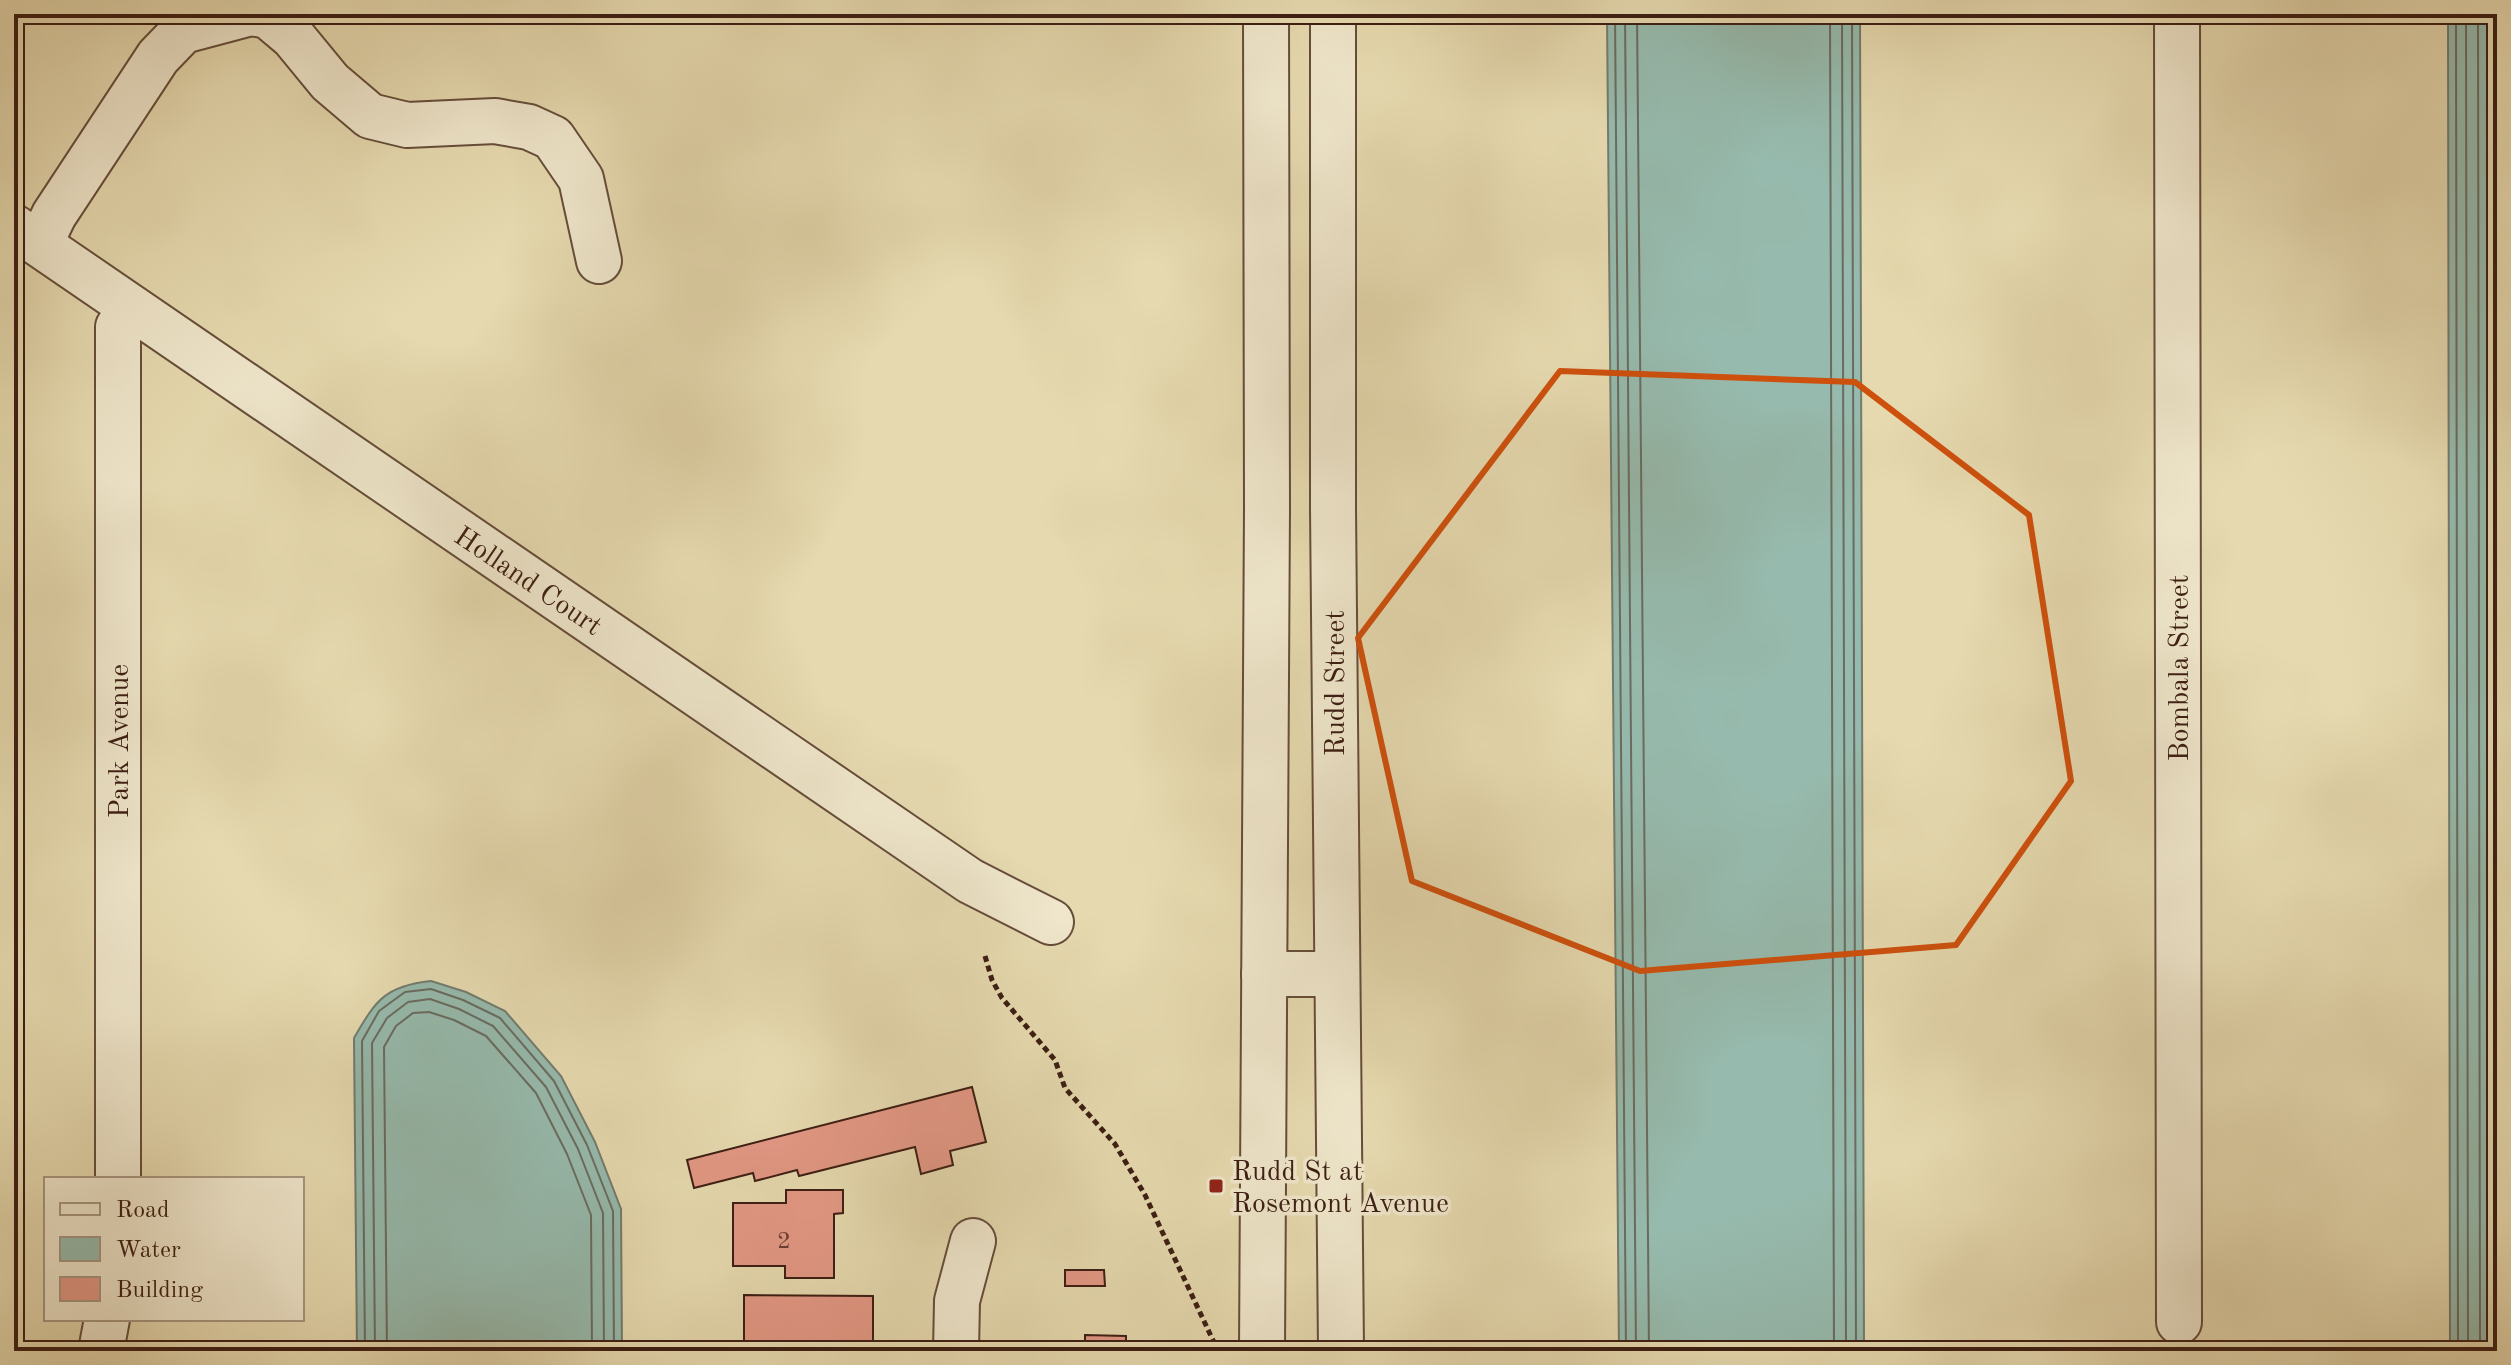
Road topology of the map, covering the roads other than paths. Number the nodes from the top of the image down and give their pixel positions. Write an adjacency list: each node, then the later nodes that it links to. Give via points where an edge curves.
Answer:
1 (247, 14): 6 (street, via 183,31 158,57 54,215)
2 (257, 14): 7 (street, via 268,16 293,37 330,82 370,116 407,125 495,121 553,138 581,179)
3 (1266, 14): 9 (street)
4 (1333, 14): 10 (street, Rudd Street)
5 (2177, 14): 17 (street, Bombala Street)
6 (27, 236): 8 (street, Holland Court)
7 (599, 261)
8 (131, 308): 11 (street, Holland Court, via 970,881); 14 (street, Park Avenue, via 118,327)
9 (1267, 508): 10 (street); 12 (street)
10 (1333, 508): 13 (street, Rudd Street)
11 (1051, 922)
12 (1264, 974): 13 (street); 20 (street)
13 (1336, 974): 21 (street, Rudd Street)
14 (118, 1177)
15 (973, 1241): 19 (street, via 957,1301)
16 (107, 1321): 18 (street)
17 (2179, 1322)
18 (101, 1351)
19 (956, 1351)
20 (1262, 1351)
21 (1341, 1351)

